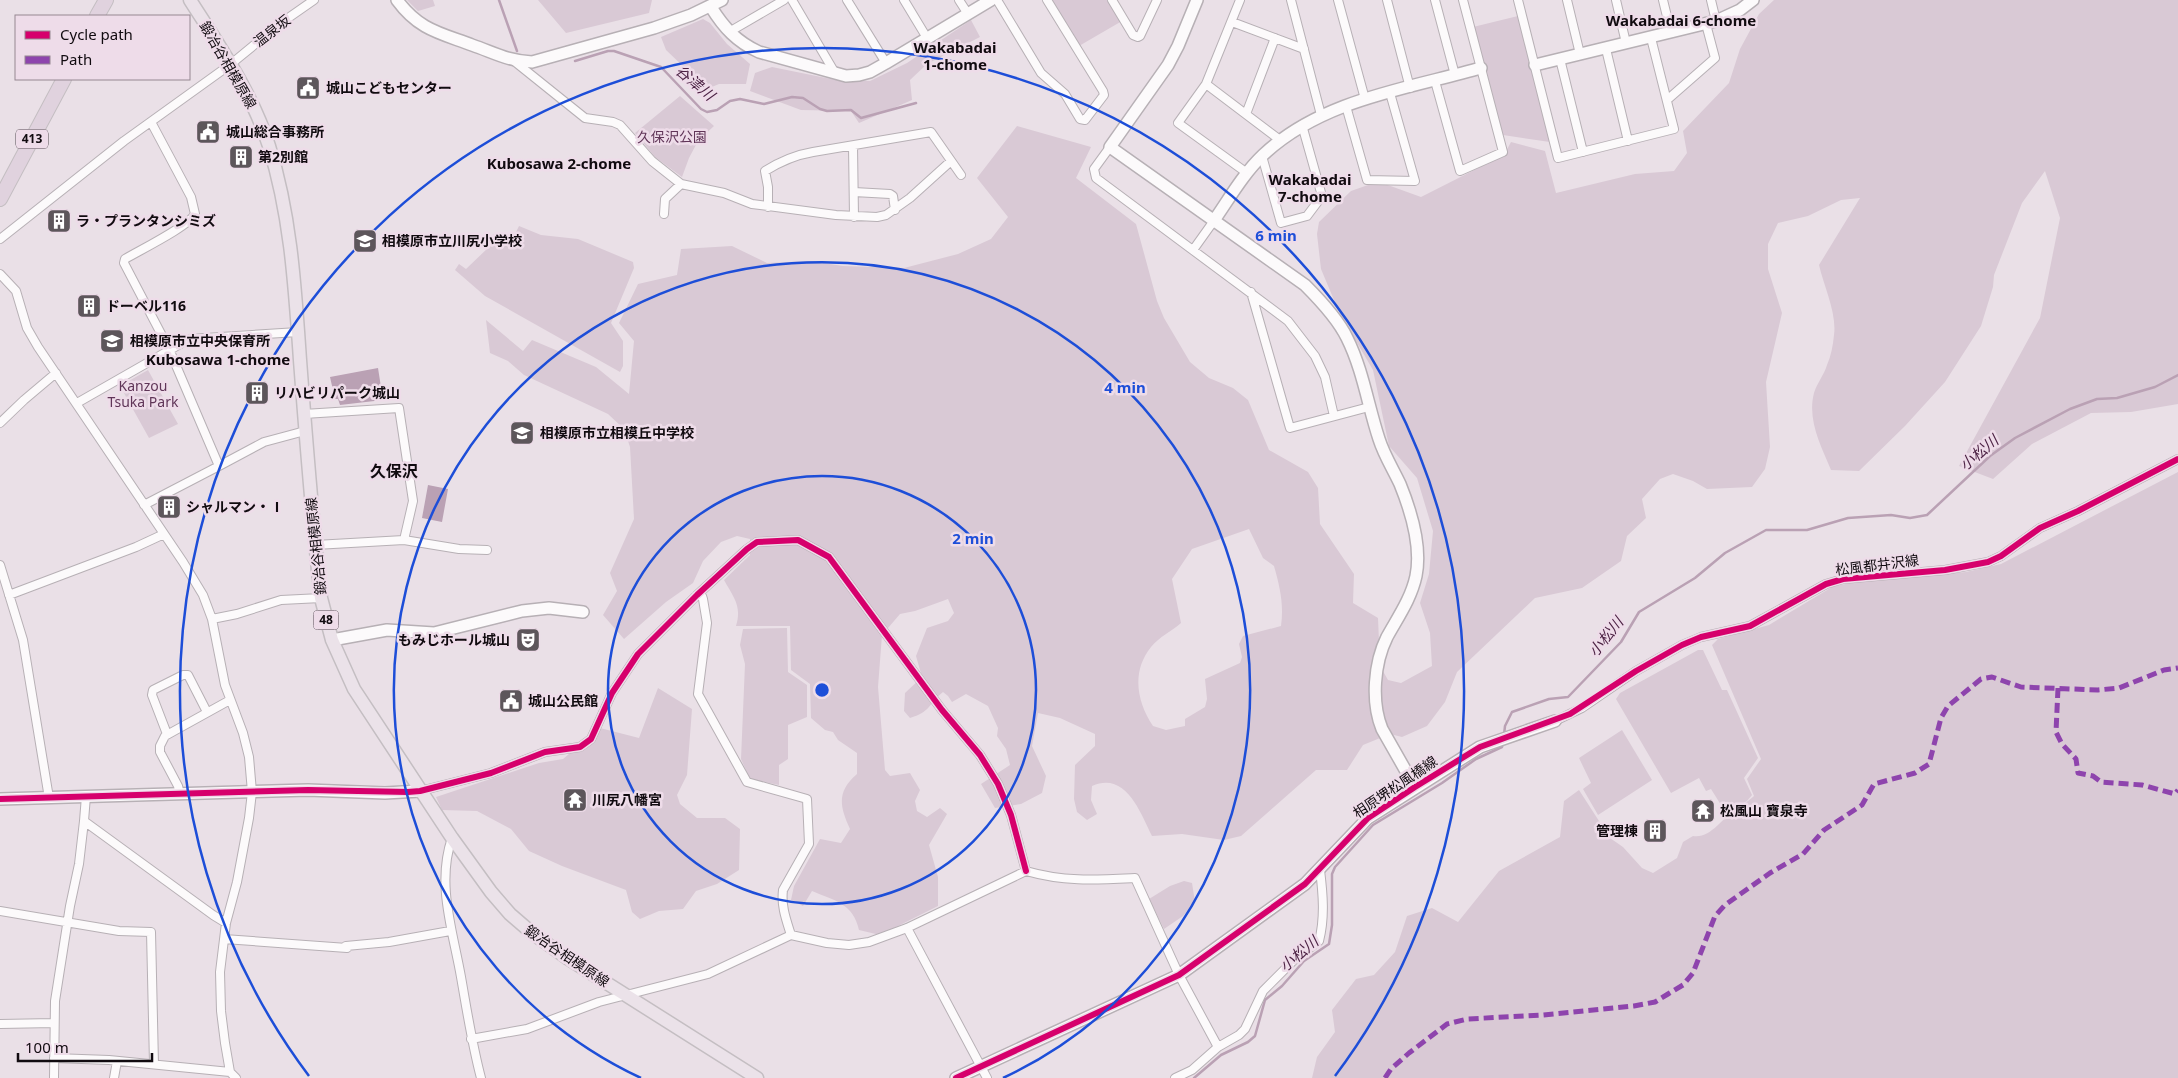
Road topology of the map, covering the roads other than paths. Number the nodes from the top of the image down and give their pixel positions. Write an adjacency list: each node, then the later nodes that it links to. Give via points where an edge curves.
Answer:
1 (106, 0): 31 (highway)
2 (190, 0): 46 (main road, 鍛冶谷相模原線 / 48)
3 (314, 0): 46 (street, 温泉坂)
4 (397, 0): 44 (street, via 417,22 434,32)
5 (722, 0): 29 (street)
6 (784, 0): 34 (street)
7 (792, 0): 49 (street)
8 (847, 0): 45 (street)
9 (904, 0): 36 (street)
10 (959, 0): 30 (street)
11 (991, 0): 30 (street)
12 (998, 0): 13 (street, via 1041,73 1065,94 1080,118 1085,120 1104,95 1103,91)
13 (1047, 0)
14 (1112, 0): 15 (street, via 1133,35 1138,37)
15 (1158, 0)
16 (1197, 0): 66 (street, via 1168,65)
17 (1240, 0): 32 (street)
18 (1291, 0): 41 (street)
19 (1338, 0): 56 (street)
20 (1386, 0): 54 (street)
21 (1434, 0): 50 (street)
22 (1463, 0): 48 (street)
23 (1518, 0): 47 (street)
24 (1567, 0): 42 (street)
25 (1616, 0): 39 (street)
26 (1663, 0): 35 (street)
27 (1711, 0): 33 (street)
28 (1754, 0): 33 (street)
29 (711, 7): 34 (street); 44 (street, via 654,28 548,59)
30 (968, 14): 36 (street)
31 (98, 15)
32 (1232, 22): 37 (street); 53 (street)
33 (1711, 23): 35 (street); 57 (street, via 1715,58)
34 (729, 32): 49 (street, via 759,52)
35 (1671, 33): 38 (street)
36 (927, 38): 45 (street)
37 (1276, 38): 41 (street); 59 (street)
38 (1651, 38): 39 (street); 57 (street)
39 (1626, 43): 40 (street)
40 (1606, 48): 42 (street); 64 (street)
41 (1304, 49): 60 (street)
42 (1580, 54): 43 (street)
43 (1560, 59): 47 (street); 67 (street)
44 (514, 61): 72 (street, via 585,118 620,126 652,161)
45 (886, 63): 49 (street, via 859,75)
46 (231, 64): 61 (street, 温泉坂); 84 (main road, 鍛冶谷相模原線 / 48, via 256,113 279,182 291,245)
47 (1535, 65): 67 (street, via 1558,158)
48 (1481, 68): 50 (street); 52 (street, via 1503,152 1460,171)
49 (835, 73)
50 (1455, 75): 52 (street)
51 (63, 80): 74 (highway, 413)
52 (1435, 81): 54 (street)
53 (1206, 84): 59 (street); 70 (street, via 1178,123)
54 (1410, 88): 55 (street)
55 (1390, 93): 56 (street); 58 (street, via 1415,181 1367,180)
56 (1366, 99): 58 (street)
57 (1667, 100): 64 (street, via 1674,129)
58 (1346, 106): 60 (street)
59 (1246, 114): 63 (street)
60 (1321, 115): 62 (street)
61 (150, 122): 80 (street, 温泉坂); 85 (street, via 191,197 196,214 124,263)
62 (1302, 125): 63 (street); 68 (street, via 1322,196 1307,216 1281,223)
63 (1280, 140): 68 (street)
64 (1628, 141): 67 (street)
65 (854, 146): 69 (street, via 931,132); 73 (street); 75 (street, via 797,155 765,171)
66 (1110, 147): 79 (street); 81 (street, via 1094,169 1096,178)
67 (1583, 152)
68 (1262, 156): 70 (street)
69 (951, 161): 71 (street); 76 (street)
70 (1247, 173): 79 (street)
71 (961, 175)
72 (681, 184): 75 (street); 77 (street, via 665,199)
73 (854, 192): 76 (street, via 890,194); 78 (street)
74 (0, 199)
75 (768, 207): 78 (street)
76 (894, 210): 78 (street, via 882,217)
77 (664, 214)
78 (854, 216)
79 (1213, 222): 81 (street); 88 (street, via 1305,285 1316,296 1346,337 1356,359)
80 (0, 239)
81 (1193, 250): 83 (street)
82 (0, 274): 86 (street, via 16,291 29,332)
83 (1251, 292): 90 (street, via 1288,321 1314,356 1325,378); 90 (street, via 1290,428)
84 (298, 332): 85 (street, via 189,339); 89 (main road, 鍛冶谷相模原線 / 48)
85 (169, 349): 87 (street); 94 (street)
86 (56, 373): 87 (street); 91 (street)
87 (78, 403): 95 (street)
88 (1369, 407): 90 (street); 111 (street, via 1400,484 1416,540 1416,575 1405,607 1381,655 1376,699 1382,729)
89 (304, 414): 92 (main road, 鍛冶谷相模原線 / 48); 97 (street, via 399,408 413,501)
90 (1334, 416)
91 (0, 423)
92 (306, 431): 94 (street, via 264,442); 98 (main road, 鍛冶谷相模原線 / 48)
93 (2178, 459): 109 (street, 松風都井沢線, via 2040,528 1988,562 1945,570 1843,579 1826,584 1750,626 1701,637 1682,645 1636,670 1582,708)
94 (219, 466): 95 (street)
95 (144, 505): 96 (street)
96 (164, 534): 101 (street); 105 (street, via 203,595)
97 (404, 540): 98 (street); 99 (street)
98 (315, 545): 103 (main road, 鍛冶谷相模原線 / 48)
99 (487, 550)
100 (0, 565): 101 (street)
101 (9, 595): 116 (street, via 23,640)
102 (697, 595): 112 (street, via 638,654 612,694 591,739 580,747 545,752 491,773); 121 (street, via 757,542 798,540 829,557 942,710 980,755 998,784 1011,815); 127 (street, via 702,596 707,623 698,688 703,702 747,782 807,799 809,844 782,896)
103 (321, 598): 105 (street, via 281,600); 106 (main road, 鍛冶谷相模原線 / 48)
104 (583, 612): 106 (street, via 549,608 522,610 434,633 387,630)
105 (212, 619): 107 (street)
106 (332, 640): 112 (main road, 鍛冶谷相模原線 / 48, via 354,689)
107 (230, 700): 108 (street); 113 (street, via 245,740)
108 (207, 712): 110 (street); 110 (street, via 188,675 152,690)
109 (1555, 721): 111 (street, 相原堺松風橋線, via 1469,753)
110 (167, 734): 114 (street, via 160,752)
111 (1415, 786): 120 (street, 相原堺松風橋線, via 1368,818)
112 (420, 791): 113 (street); 119 (main road, 鍛冶谷相模原線 / 48)
113 (252, 792): 114 (street); 124 (street, via 238,882)
114 (180, 794): 115 (street)
115 (86, 796): 116 (street); 118 (street)
116 (49, 798): 117 (street)
117 (0, 799)
118 (84, 821): 123 (street, via 80,864); 124 (street)
119 (452, 838): 126 (street, via 445,887); 130 (main road, 鍛冶谷相模原線 / 48, via 491,892 520,924)
120 (1320, 870): 129 (street, 相原堺松風橋線); 134 (street, via 1322,922 1319,941 1295,959 1263,991 1245,1029)
121 (1026, 871): 125 (street); 129 (street, via 1079,881 1135,878)
122 (0, 911): 123 (street)
123 (68, 922): 131 (street, via 58,972); 137 (street, via 151,932)
124 (226, 923): 128 (street)
125 (907, 928): 127 (street, via 870,942 849,945 827,944); 138 (street)
126 (450, 930): 128 (street, via 347,947); 133 (street)
127 (791, 935): 130 (street, via 708,974)
128 (224, 939): 139 (street, via 220,972 221,1011)
129 (1179, 976): 134 (street); 138 (street, 相原堺松風橋線)
130 (626, 996): 133 (street, via 587,1006 527,1029); 144 (main road, 鍛冶谷相模原線 / 48)
131 (54, 1023): 132 (street); 135 (street)
132 (0, 1024)
133 (471, 1039): 143 (street)
134 (1218, 1047): 147 (street, via 1192,1070)
135 (54, 1058): 136 (street); 140 (street)
136 (117, 1061): 137 (street); 141 (street)
137 (154, 1064): 139 (street)
138 (981, 1066): 145 (street, 相原堺松風橋線); 146 (street)
139 (230, 1072): 142 (street)
140 (54, 1078)
141 (114, 1078)
142 (236, 1078)
143 (480, 1078)
144 (757, 1078)
145 (956, 1078)
146 (988, 1078)
147 (1175, 1078)

